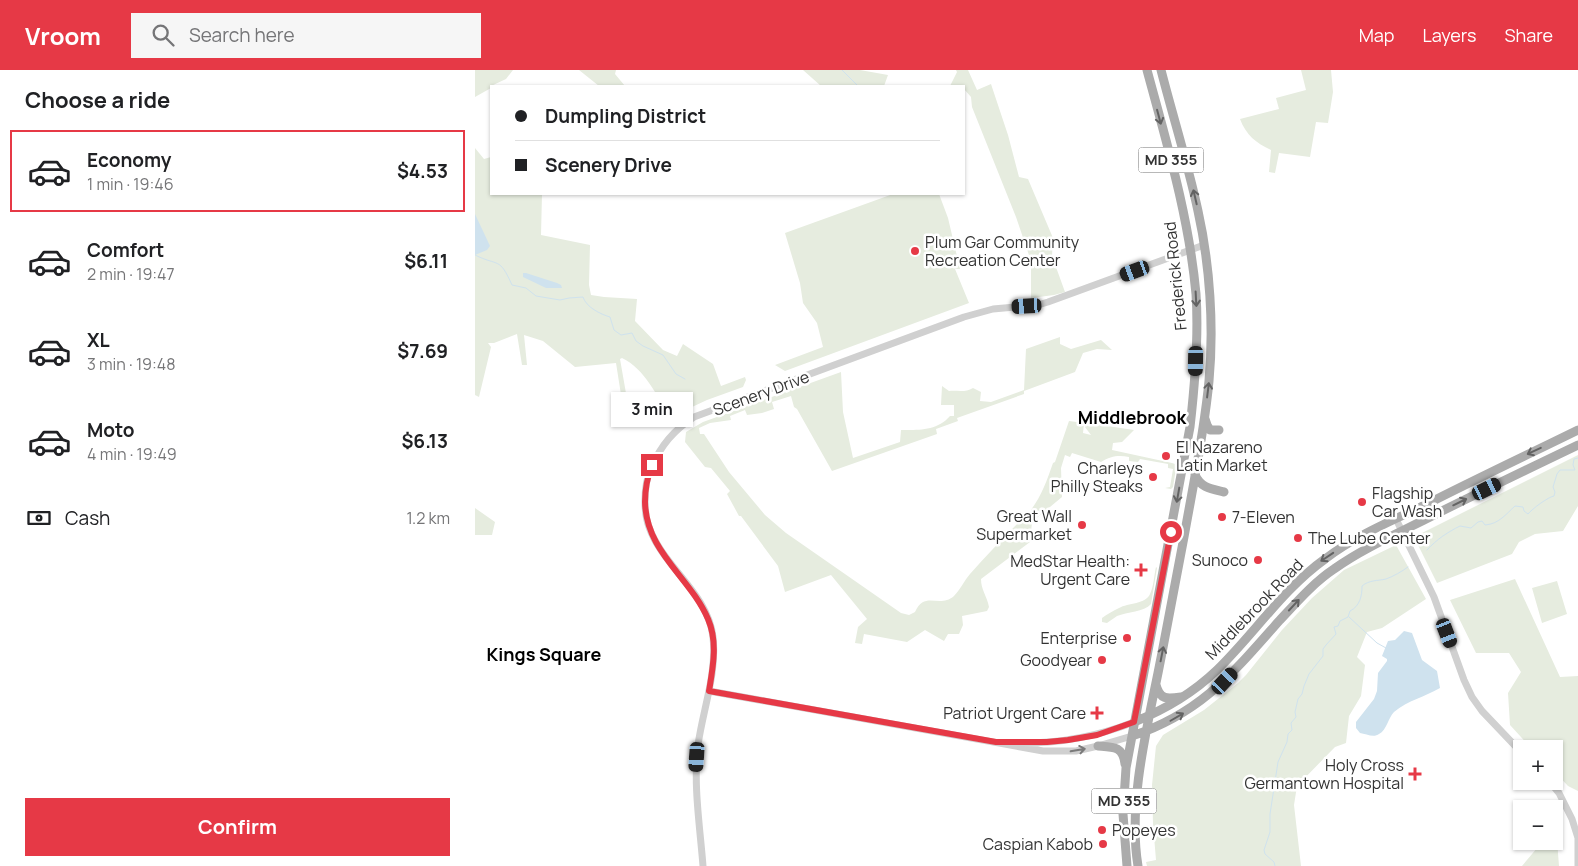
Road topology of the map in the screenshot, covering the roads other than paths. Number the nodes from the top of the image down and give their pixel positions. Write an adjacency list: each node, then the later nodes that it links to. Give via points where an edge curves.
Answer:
1 (1147, 70): 4 (main road, Frederick Road / MD 355, one-way to 4, via 1183,206)
2 (1161, 70): 3 (main road, Frederick Road / MD 355, one-way to 2, via 1193,186)
3 (1204, 245): 4 (street, Scenery Drive); 5 (main road, Frederick Road / MD 355, one-way to 3, via 1210,321)
4 (1190, 250): 14 (street, Scenery Drive, via 1047,302 993,309 964,317 694,417 671,435 658,452 647,477 645,506 648,525 661,550 700,602 709,620 714,650); 17 (main road, Frederick Road / MD 355, one-way to 17, via 1196,294 1195,386 1177,503)
5 (1205, 417): 6 (main road, via 1209,429); 9 (main road, Frederick Road / MD 355)
6 (1219, 430)
7 (1578, 430): 11 (main road, Middlebrook Road, one-way to 11)
8 (1578, 445): 12 (main road, Middlebrook Road, one-way to 8)
9 (1195, 475): 10 (main road, via 1205,487); 13 (main road, Frederick Road / MD 355, one-way to 9)
10 (1224, 492)
11 (1396, 519): 12 (street); 15 (main road, Middlebrook Road, one-way to 15, via 1325,558 1286,594 1216,671)
12 (1402, 531): 18 (main road, Middlebrook Road, one-way to 12, via 1198,704 1225,681 1300,599 1333,569); 21 (street, via 1434,597 1472,697)
13 (1156, 683): 15 (main road, via 1164,697); 16 (main road, Frederick Road / MD 355)
14 (709, 691): 20 (street, Middlebrook Road); 25 (street, Scenery Drive, via 697,768)
15 (1183, 697): 16 (main road, Middlebrook Road)
16 (1149, 716): 17 (main road, Middlebrook Road); 18 (main road, Frederick Road / MD 355)
17 (1134, 722): 19 (main road, Frederick Road / MD 355); 20 (street, Middlebrook Road, via 1097,735 1068,740)
18 (1147, 731): 19 (main road, Middlebrook Road); 27 (main road, Frederick Road / MD 355, via 1135,809)
19 (1132, 736): 22 (street, Middlebrook Road); 23 (main road, Frederick Road / MD 355)
20 (996, 742): 22 (street, Middlebrook Road, one-way to 22, via 1067,752)
21 (1513, 744)
22 (1098, 746): 23 (main road, via 1120,750)
23 (1126, 772): 26 (main road, Frederick Road / MD 355, via 1123,814)
24 (1556, 790): 28 (street, via 1578,838)
25 (703, 866)
26 (1127, 866)
27 (1137, 866)
28 (1578, 866)

